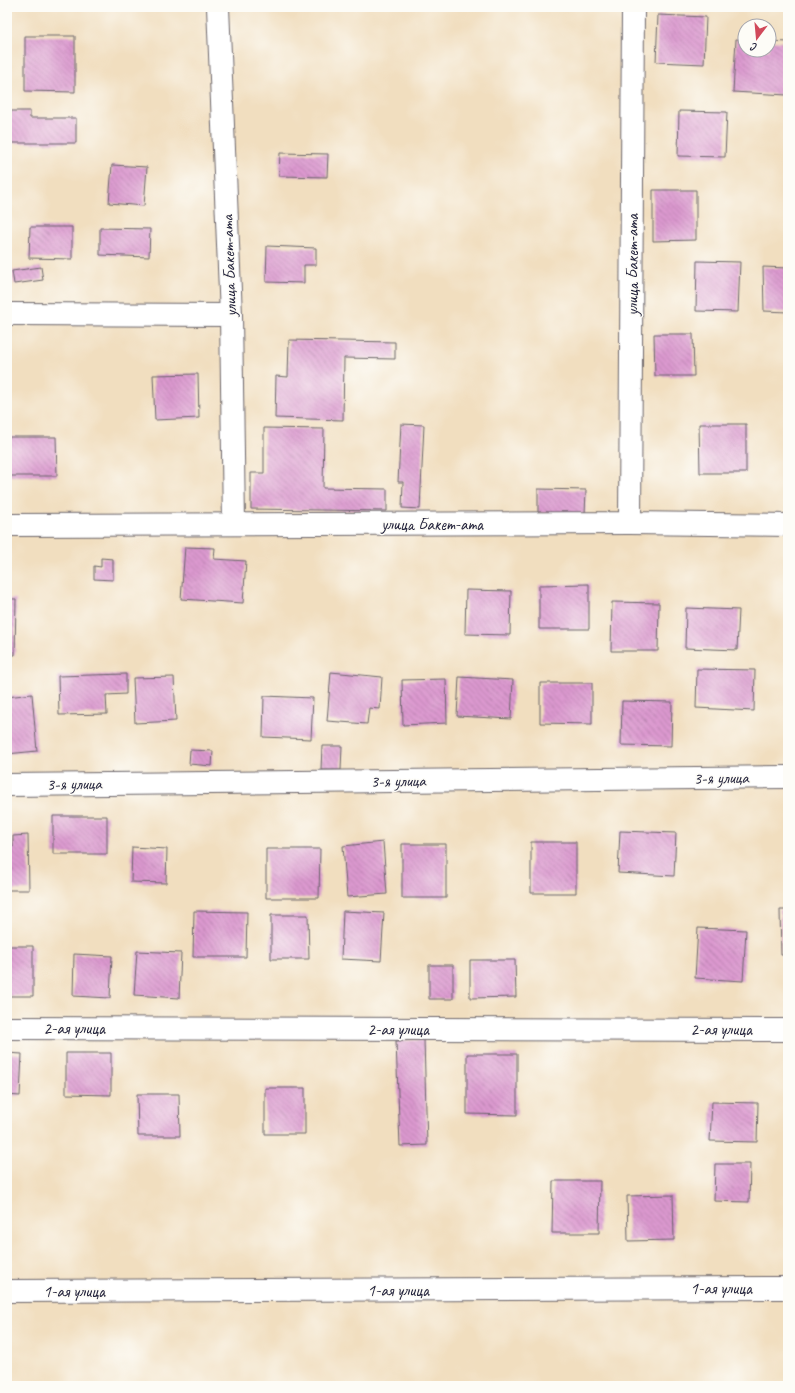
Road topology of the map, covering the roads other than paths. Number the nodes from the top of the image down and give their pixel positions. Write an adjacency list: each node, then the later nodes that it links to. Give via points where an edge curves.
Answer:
1 (218, 7): 4 (street, улица Бакет-ата)
2 (633, 7): 5 (street, улица Бакет-ата)
3 (7, 314): 4 (street)
4 (231, 316): 6 (street, улица Бакет-ата)
5 (630, 523): 6 (street, улица Бакет-ата); 8 (street, улица Бакет-ата)
6 (234, 524): 7 (street, улица Бакет-ата)
7 (7, 525)
8 (788, 525)
9 (788, 778): 10 (street, 3-я улица)
10 (7, 785)
11 (7, 1028): 12 (street, 2-ая улица)
12 (788, 1030)
13 (788, 1288): 14 (street, 1-ая улица)
14 (7, 1291)

